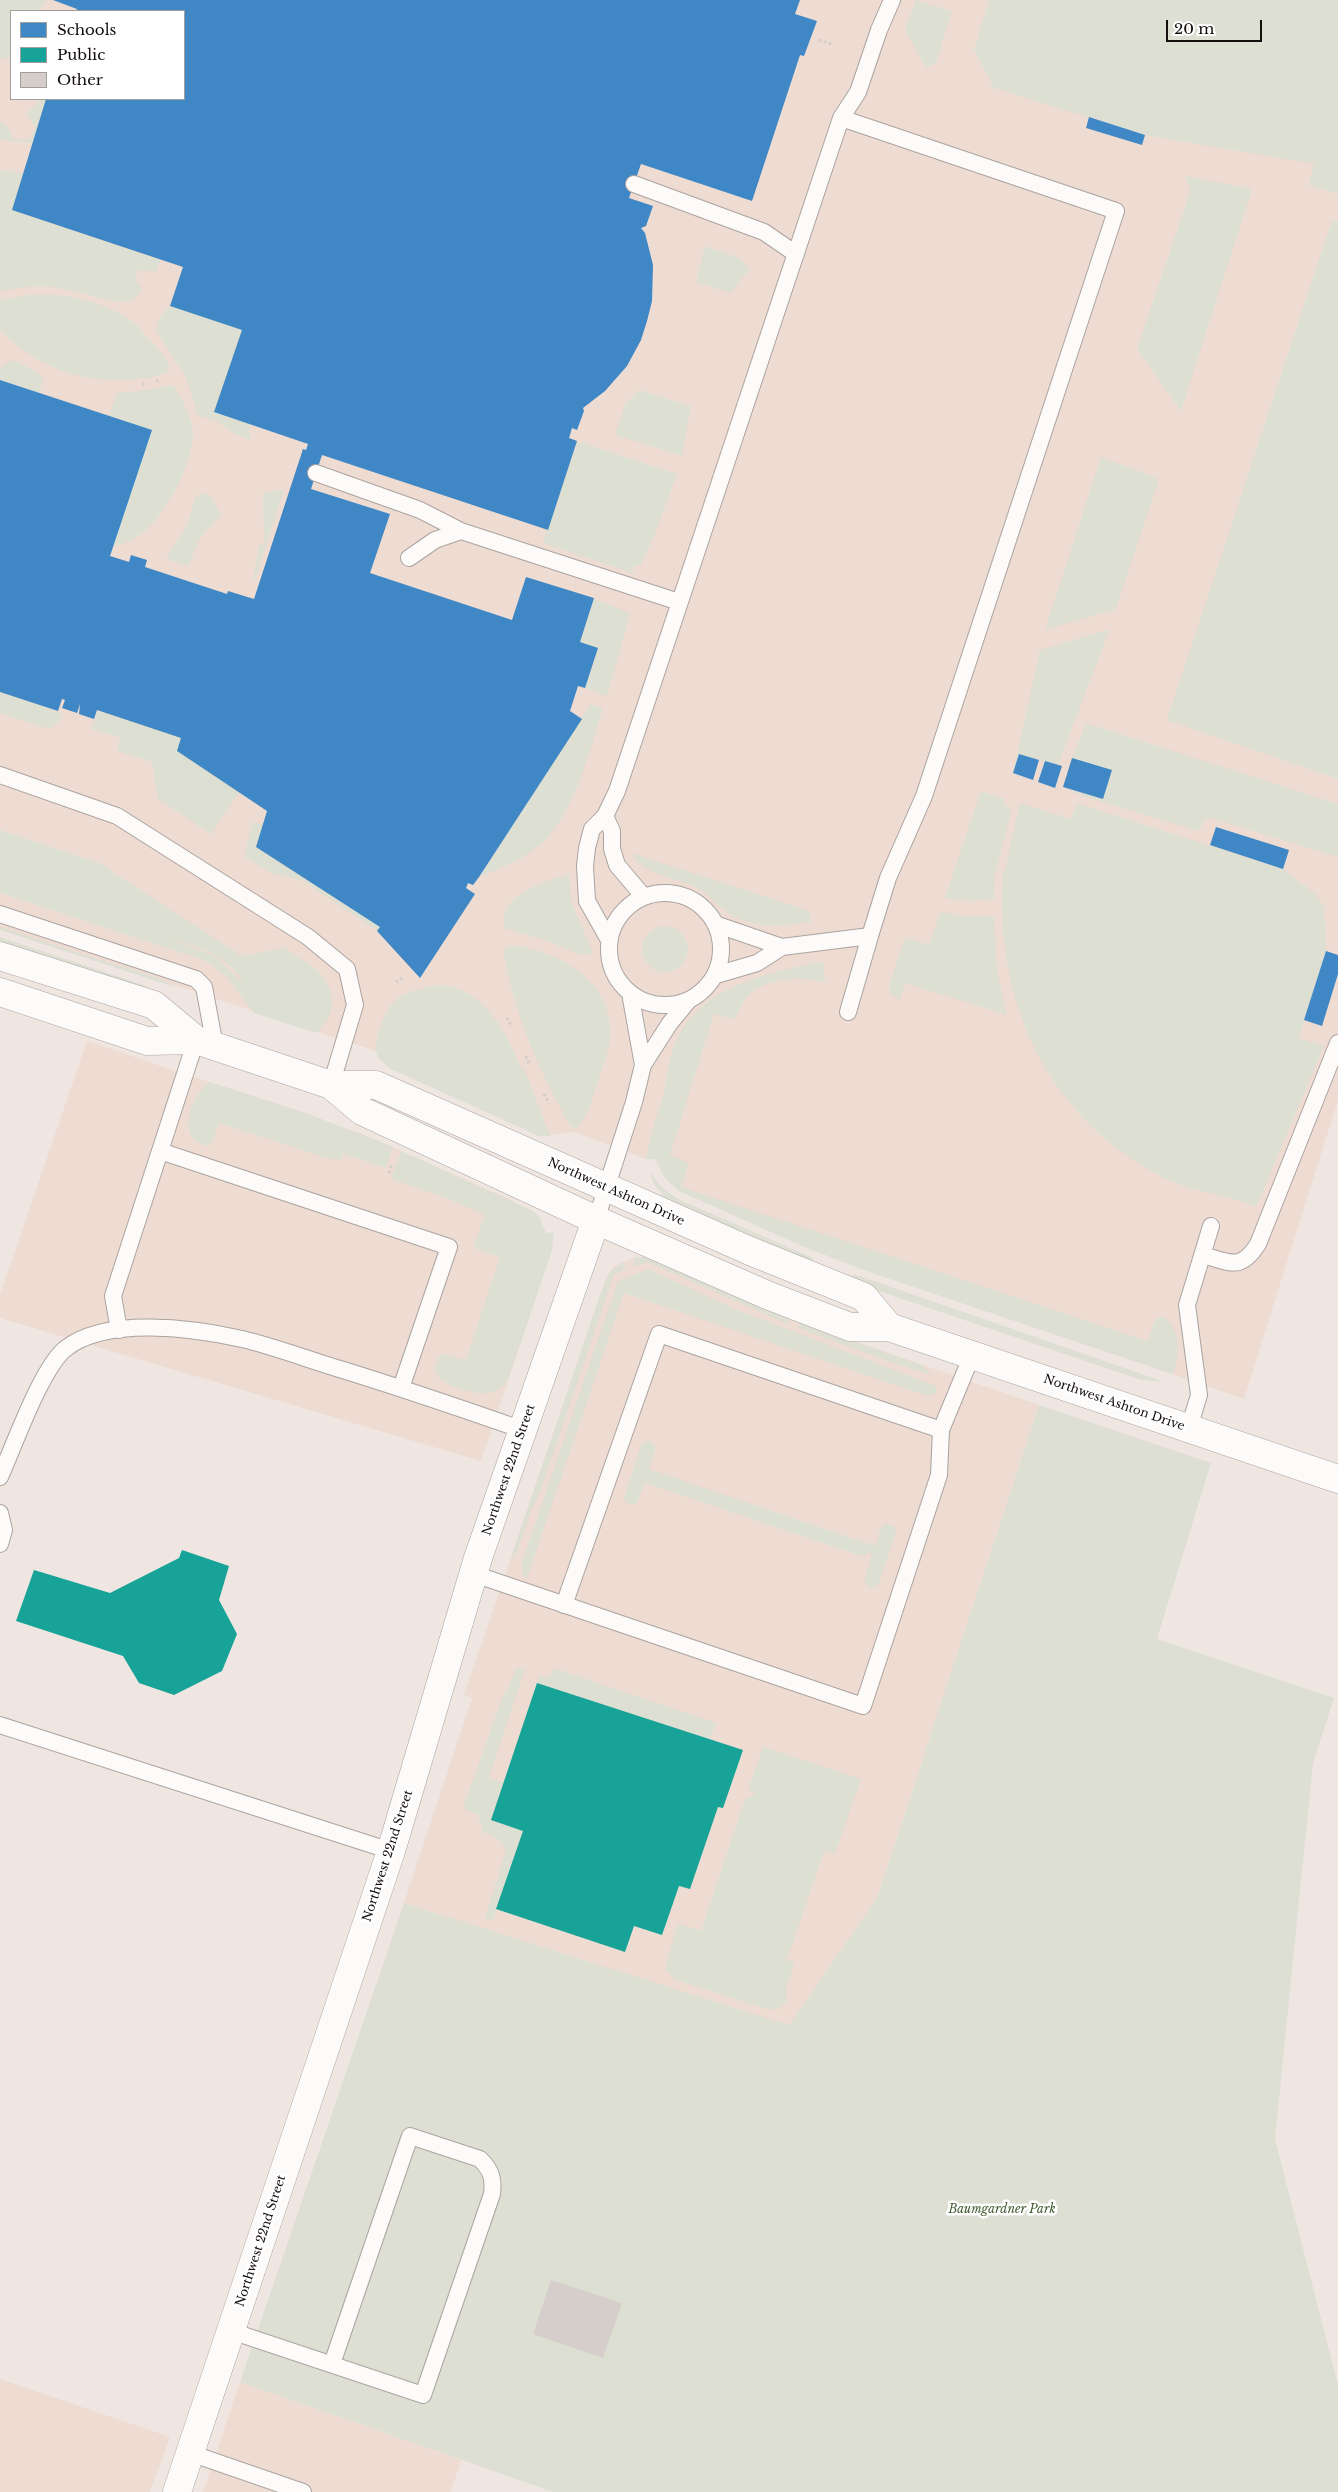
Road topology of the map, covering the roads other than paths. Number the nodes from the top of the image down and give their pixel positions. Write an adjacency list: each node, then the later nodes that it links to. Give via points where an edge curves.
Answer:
1 (892, 0): 2 (lane, via 858,92)
2 (841, 118): 4 (lane); 14 (lane, via 1116,212 924,796 888,878)
3 (634, 184): 4 (lane, via 764,232)
4 (796, 254): 8 (lane)
5 (316, 473): 6 (lane, via 420,510)
6 (461, 531): 7 (lane, via 435,540); 8 (lane)
7 (409, 558)
8 (679, 602): 10 (lane, via 617,791)
9 (0, 776): 26 (lane, via 117,816 308,937 347,969 355,1005)
10 (605, 816): 11 (lane, via 612,831 617,865); 15 (lane, via 591,833 586,848 585,880 587,900)
11 (644, 897): 13 (lane, via 660,893 677,894 693,900); 15 (lane, via 628,907 616,922)
12 (0, 914): 23 (lane, via 196,979 204,987)
13 (716, 924): 16 (lane); 18 (lane, via 721,940 721,958)
14 (870, 936): 16 (lane); 22 (lane)
15 (609, 940): 20 (lane, via 612,969)
16 (782, 947): 18 (lane, via 758,963)
17 (0, 956): 23 (street, Northwest Ashton Drive, via 154,1004)
18 (716, 975): 21 (lane, via 704,990)
19 (0, 992): 23 (street, Northwest Ashton Drive, via 147,1041)
20 (630, 993): 21 (lane, via 658,1005 674,1005); 25 (lane)
21 (689, 1000): 25 (lane)
22 (848, 1012)
23 (205, 1043): 26 (street, Northwest Ashton Drive); 27 (lane)
24 (1338, 1043): 31 (lane, via 1258,1244 1249,1259 1237,1264)
25 (643, 1065): 28 (lane)
26 (331, 1085): 28 (street, Northwest Ashton Drive, via 376,1085); 29 (street, Northwest Ashton Drive, via 362,1111)
27 (160, 1151): 33 (lane, via 113,1296); 35 (lane, via 450,1247)
28 (606, 1187): 29 (lane); 32 (street, Northwest Ashton Drive, via 864,1297)
29 (596, 1220): 32 (street, Northwest Ashton Drive, via 767,1295 850,1327); 37 (street, Northwest 22nd Street)
30 (1211, 1226): 31 (lane)
31 (1202, 1255): 36 (lane, via 1187,1305 1199,1395)
32 (890, 1327): 34 (street, Northwest Ashton Drive)
33 (119, 1330): 35 (lane, via 174,1329 242,1339); 39 (lane, via 83,1338 64,1349 49,1366)
34 (972, 1355): 36 (street, Northwest Ashton Drive); 38 (lane)
35 (401, 1388): 37 (lane)
36 (1189, 1428): 40 (street, Northwest Ashton Drive)
37 (523, 1430): 43 (street, Northwest 22nd Street)
38 (941, 1430): 44 (lane, via 659,1334); 44 (lane, via 939,1475 863,1706)
39 (0, 1477)
40 (1338, 1479)
41 (0, 1513): 42 (lane, via 4,1530)
42 (0, 1544)
43 (474, 1574): 44 (lane); 46 (street, Northwest 22nd Street)
44 (564, 1604)
45 (0, 1725): 46 (lane)
46 (391, 1851): 47 (street, Northwest 22nd Street)
47 (230, 2331): 48 (lane); 49 (street, Northwest 22nd Street)
48 (332, 2364): 48 (lane, via 423,2396 492,2194 494,2180 480,2159 410,2136)
49 (190, 2453): 50 (street, Northwest 22nd Street); 51 (lane)
50 (177, 2492)
51 (304, 2492)

